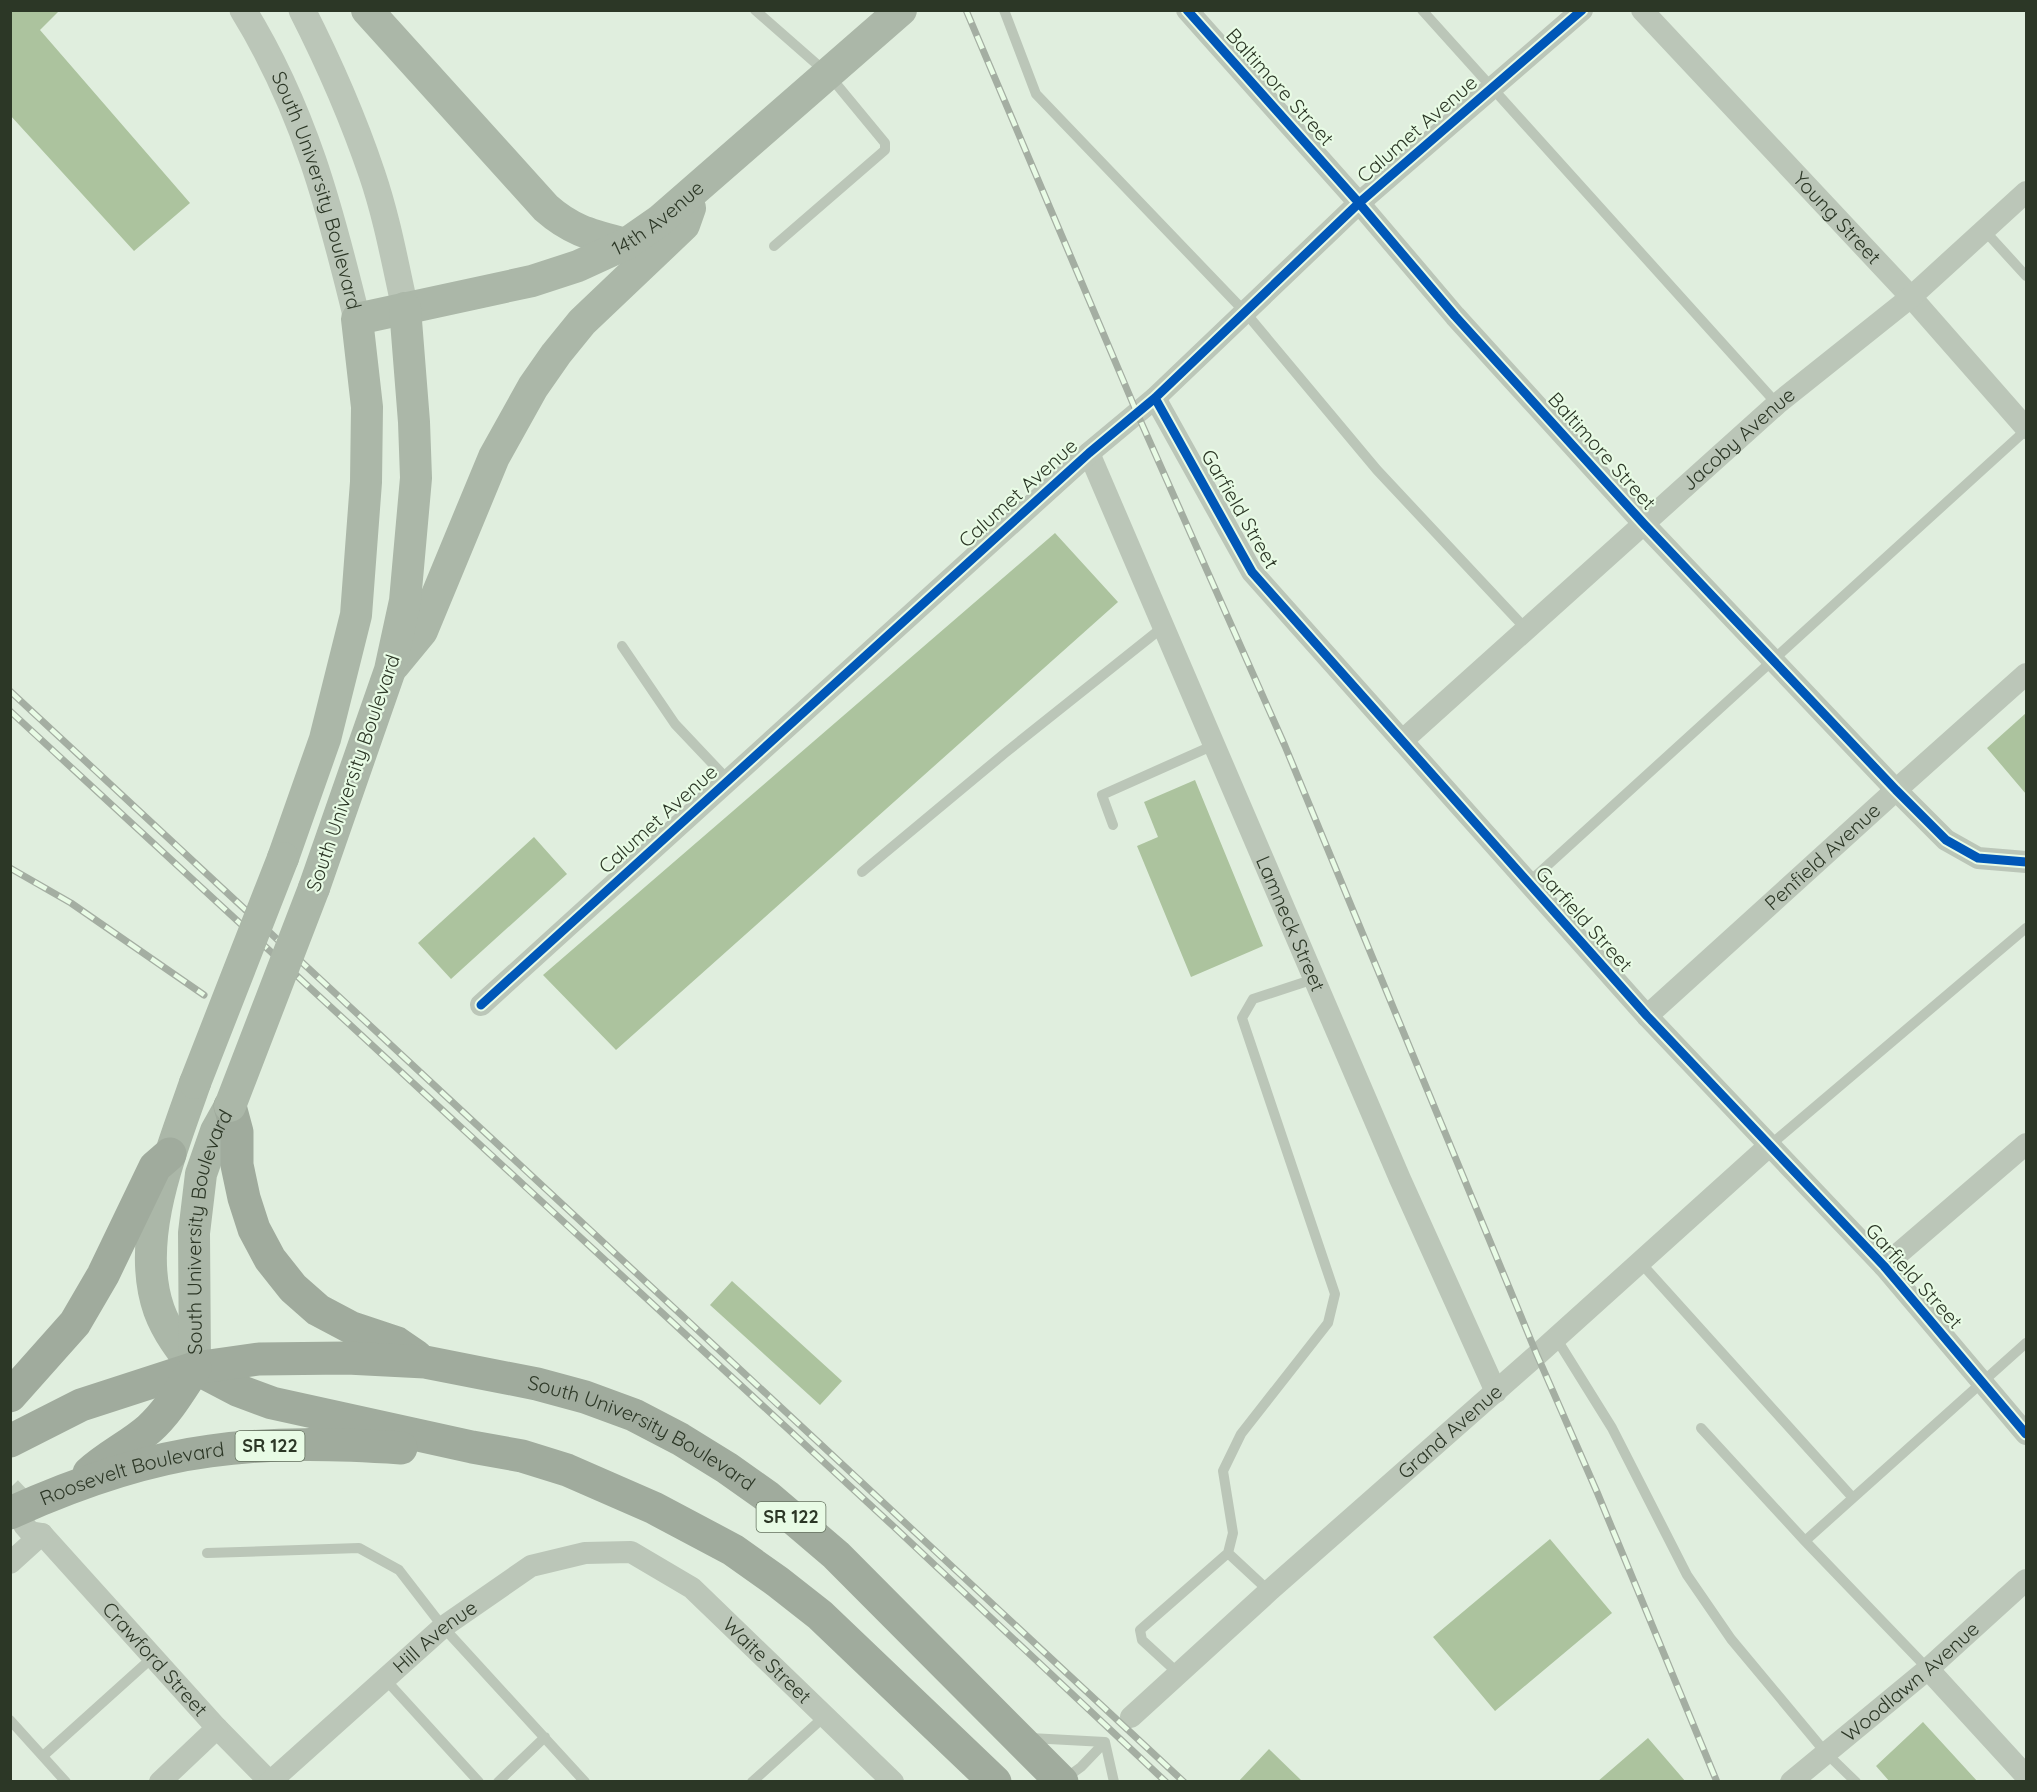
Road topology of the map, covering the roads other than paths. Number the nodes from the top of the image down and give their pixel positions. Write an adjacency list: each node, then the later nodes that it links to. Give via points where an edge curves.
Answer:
1 (243, 10): 23 (street, South University Boulevard, via 307,140 338,239)
2 (302, 10): 21 (street, South University Boulevard, via 329,63 373,176)
3 (367, 10): 17 (main road, via 546,208 577,230)
4 (755, 10): 11 (lane)
5 (901, 10): 11 (main road, 14th Avenue)
6 (1004, 10): 22 (lane, via 1036,94)
7 (1187, 10): 15 (street, Baltimore Street)
8 (1422, 10): 12 (lane)
9 (1582, 10): 12 (street, Calumet Avenue)
10 (1642, 10): 20 (street, Young Street)
11 (828, 74): 13 (main road, 14th Avenue); 18 (lane, via 885,143 885,150)
12 (1493, 87): 15 (street, Calumet Avenue); 25 (lane)
13 (696, 188): 17 (main road, 14th Avenue); 33 (main road, via 684,225 582,322 533,387 494,457 422,631)
14 (2026, 192): 16 (street, Jacoby Avenue)
15 (1359, 203): 22 (street, Calumet Avenue); 28 (street, Baltimore Street, via 1455,316)
16 (1985, 231): 19 (lane); 20 (street, Jacoby Avenue)
17 (626, 244): 21 (main road, 14th Avenue, via 532,281)
18 (774, 246)
19 (2026, 276)
20 (1911, 297): 25 (street, Jacoby Avenue); 26 (street, Young Street)
21 (405, 308): 23 (main road, 14th Avenue); 33 (main road, South University Boulevard, via 416,478 405,601)
22 (1245, 312): 24 (street, Calumet Avenue); 30 (lane, via 1377,470)
23 (357, 319): 50 (main road, South University Boulevard, bridge, via 366,418 366,482 356,615 324,740)
24 (1155, 398): 27 (street, Calumet Avenue); 35 (street, Garfield Street, via 1252,572)
25 (1778, 404): 28 (street, Jacoby Avenue)
26 (2026, 429): 32 (lane)
27 (1089, 453): 29 (street, Lamneck Street); 37 (street, Calumet Avenue)
28 (1644, 524): 30 (street, Jacoby Avenue); 32 (street, Baltimore Street)
29 (1163, 627): 36 (street, Lamneck Street); 41 (lane)
30 (1526, 629): 35 (street, Jacoby Avenue)
31 (622, 646): 37 (lane, via 675,724)
32 (1772, 659): 38 (street, Baltimore Street); 42 (lane)
33 (390, 670): 47 (main road, South University Boulevard, bridge, via 314,888)
34 (2026, 675): 38 (street, Penfield Avenue)
35 (1402, 741): 42 (street, Garfield Street)
36 (1214, 745): 39 (lane, via 1102,795); 44 (street, Lamneck Street)
37 (728, 780): 45 (street, Calumet Avenue)
38 (1896, 790): 40 (street, Baltimore Street, via 1946,840 1978,858); 46 (street, Penfield Avenue)
39 (1113, 825)
40 (2026, 862)
41 (862, 872)
42 (1528, 883): 46 (street, Garfield Street)
43 (2026, 928): 49 (lane)
44 (1314, 979): 58 (street, Lamneck Street); 70 (lane, via 1253,999 1242,1018 1335,1294 1328,1323 1241,1434 1223,1471 1233,1533)
45 (481, 1005)
46 (1647, 1016): 49 (street, Garfield Street)
47 (230, 1106): 55 (main road, via 237,1132 237,1165 244,1198 270,1259 293,1288 318,1310 352,1328 397,1343); 56 (main road, South University Boulevard, via 216,1131 201,1174 195,1233)
48 (2026, 1144): 52 (street)
49 (1769, 1146): 51 (street, Grand Avenue); 52 (street, Garfield Street)
50 (170, 1154): 56 (main road, South University Boulevard, via 152,1232 151,1276 170,1333); 59 (main road, via 155,1167 103,1275 75,1323)
51 (1640, 1262): 53 (street, Grand Avenue); 65 (lane)
52 (1884, 1266): 57 (street, Garfield Street)
53 (1556, 1338): 58 (street, Grand Avenue); 88 (lane, via 1612,1428 1687,1575 1731,1639)
54 (2026, 1343): 57 (lane)
55 (425, 1362): 56 (main road, SR 122, via 258,1359); 85 (main road, South University Boulevard / SR 122, via 585,1397 680,1438 768,1497 836,1555)
56 (195, 1368): 62 (main road, SR 122, via 81,1405); 63 (main road, via 272,1403); 64 (main road, via 174,1402 150,1429 100,1462)
57 (1983, 1382): 61 (street, Garfield Street); 65 (lane)
58 (1496, 1392): 73 (street, Grand Avenue)
59 (10, 1396)
60 (1701, 1428): 67 (lane)
61 (2026, 1434)
62 (10, 1441)
63 (472, 1447): 64 (main road, Roosevelt Boulevard / SR 122, via 415,1449 333,1444 210,1451 117,1471); 100 (main road, SR 122, via 522,1456 567,1470 654,1508 733,1550 820,1615)
64 (74, 1487): 66 (main road, Roosevelt Boulevard / SR 122)
65 (1853, 1498): 67 (lane)
66 (28, 1522): 71 (street, Roosevelt Boulevard); 75 (street, Crawford Street)
67 (1805, 1541): 76 (lane)
68 (631, 1552): 74 (street, Hill Avenue, via 585,1553 531,1566); 79 (street, Waite Street, via 692,1588)
69 (207, 1553): 74 (lane, via 359,1548 399,1570)
70 (1227, 1553): 73 (lane); 77 (lane, via 1140,1630 1142,1640)
71 (10, 1563)
72 (2026, 1580): 76 (street, Woodlawn Avenue)
73 (1269, 1591): 77 (street, Grand Avenue)
74 (443, 1627): 78 (street, Hill Avenue); 84 (lane)
75 (154, 1657): 82 (street, Crawford Street); 89 (lane)
76 (1928, 1669): 88 (street, Woodlawn Avenue); 90 (street)
77 (1179, 1674): 80 (street, Grand Avenue)
78 (385, 1678): 94 (street, Hill Avenue); 95 (lane)
79 (825, 1716): 98 (lane); 99 (street, Waite Street)
80 (1131, 1717)
81 (10, 1720): 83 (lane)
82 (217, 1728): 93 (street); 94 (street, Crawford Street)
83 (20, 1730): 86 (lane); 89 (lane)
84 (545, 1737): 96 (lane); 97 (lane)
85 (1018, 1737): 87 (lane); 91 (main road, South University Boulevard / SR 122)
86 (10, 1738)
87 (1104, 1742): 91 (lane, via 1081,1767); 101 (lane)
88 (1826, 1753): 102 (street, Woodlawn Avenue); 103 (lane)
89 (43, 1756): 92 (lane)
90 (2026, 1776)
91 (1061, 1781)
92 (66, 1782)
93 (160, 1782)
94 (270, 1782)
95 (479, 1782)
96 (498, 1782)
97 (585, 1782)
98 (752, 1782)
99 (893, 1782)
100 (995, 1782)
101 (1114, 1782)
102 (1791, 1782)
103 (1856, 1782)

